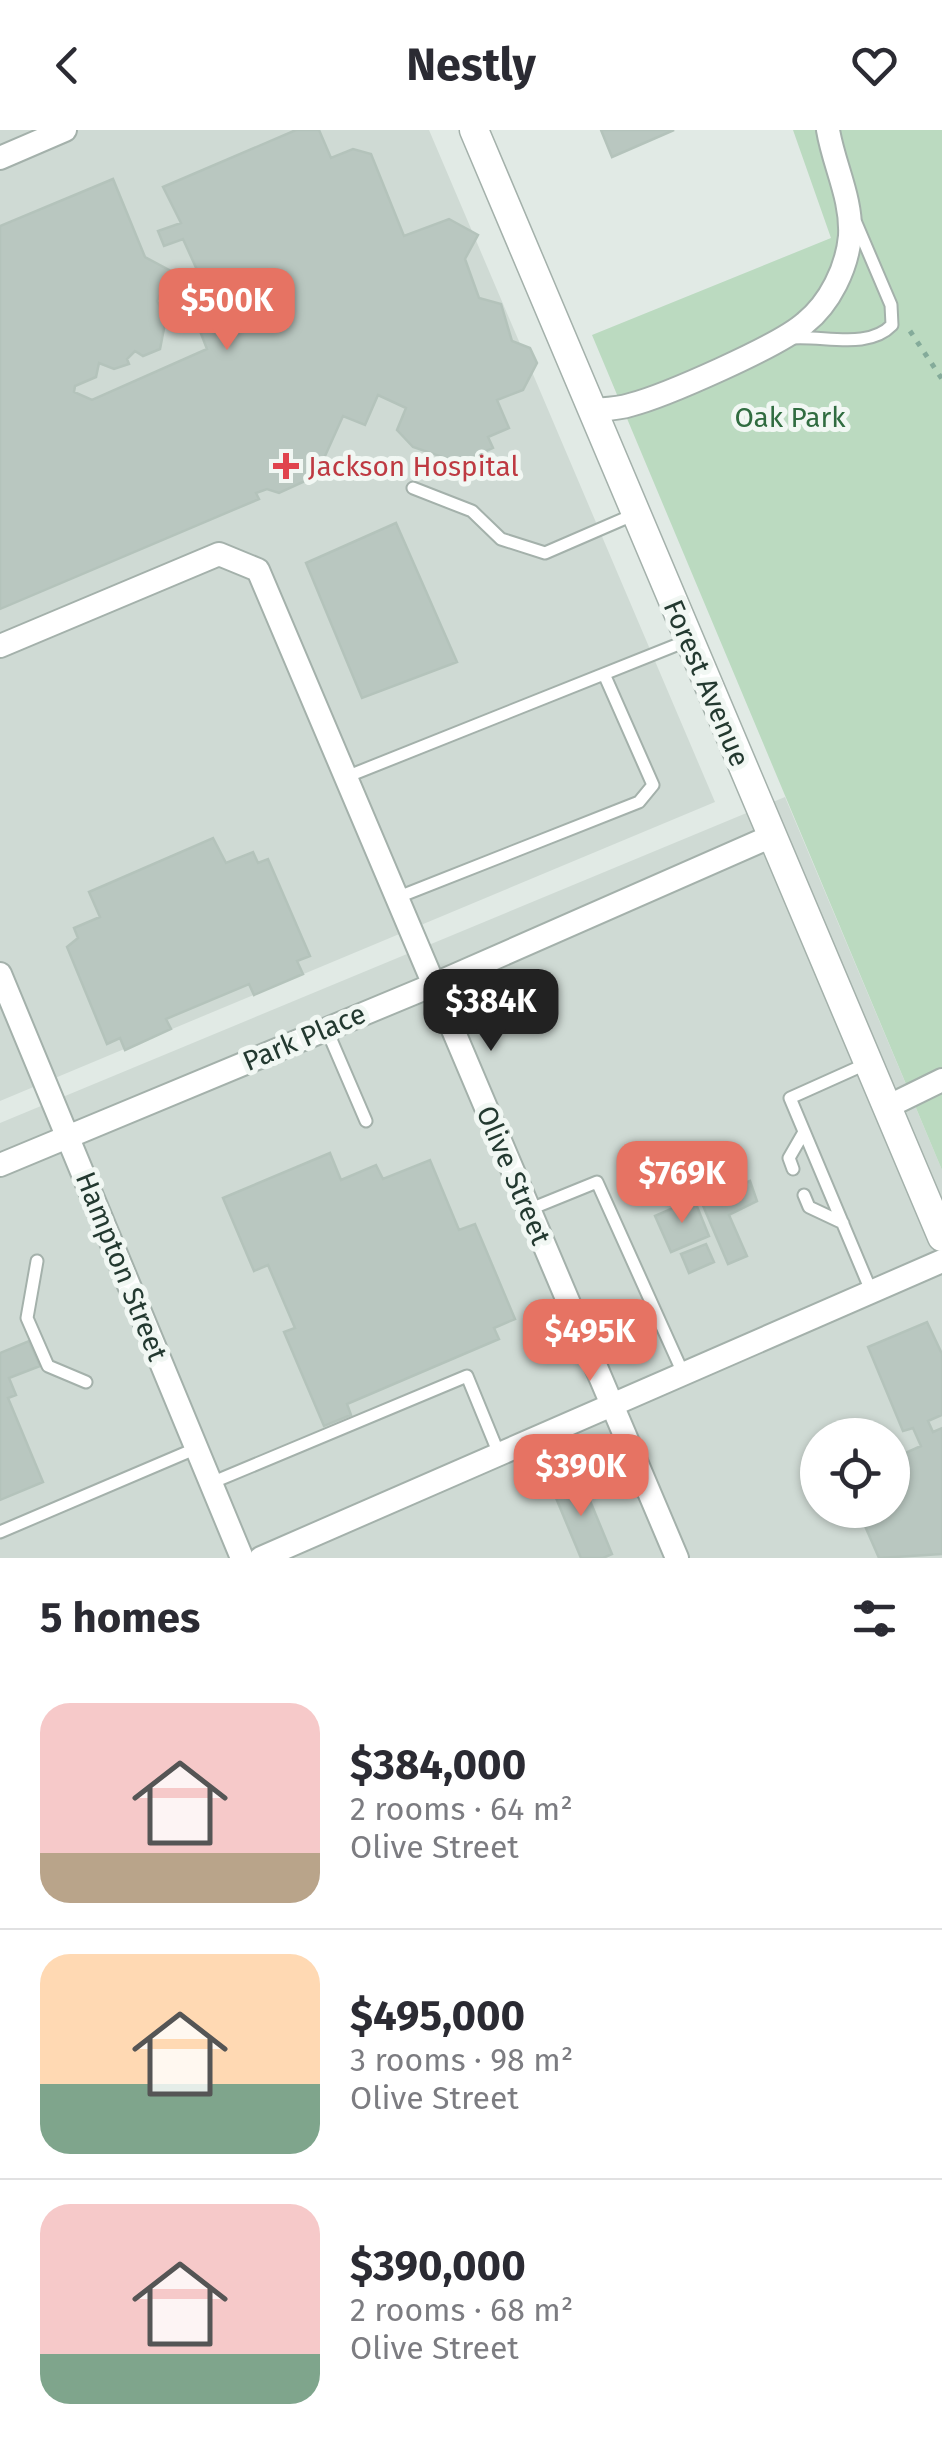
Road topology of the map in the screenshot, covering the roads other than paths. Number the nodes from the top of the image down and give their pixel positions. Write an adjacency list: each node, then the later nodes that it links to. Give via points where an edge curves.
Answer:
1 (65, 130): 4 (street)
2 (474, 130): 7 (street, Forest Avenue)
3 (828, 130): 5 (street)
4 (0, 158)
5 (849, 205): 6 (street, via 842,272 808,322); 6 (lane, via 892,305 892,326 870,340)
6 (784, 339): 7 (street, via 630,406)
7 (592, 410): 9 (street, Forest Avenue)
8 (413, 488): 9 (lane, via 472,511 502,538 545,553)
9 (636, 514): 10 (street, Forest Avenue)
10 (689, 640): 12 (lane); 14 (street, Forest Avenue)
11 (0, 646): 13 (street, Olive Street, via 219,554 258,570)
12 (604, 674): 13 (lane); 15 (lane, via 653,785 640,802)
13 (346, 777): 15 (street, Olive Street)
14 (772, 836): 17 (street, Park Place); 19 (street, Forest Avenue)
15 (396, 898): 17 (street, Olive Street)
16 (0, 974): 24 (street, Hampton Street)
17 (434, 985): 18 (street, Park Place); 28 (street, Olive Street)
18 (326, 1028): 22 (lane); 24 (street, Park Place)
19 (868, 1063): 21 (street, Forest Avenue); 23 (lane, via 790,1098)
20 (942, 1080): 21 (street)
21 (887, 1107): 30 (street, Forest Avenue)
22 (366, 1121)
23 (804, 1132): 26 (lane, via 789,1158); 29 (lane)
24 (68, 1136): 25 (street, Park Place); 37 (street, Hampton Street)
25 (0, 1165)
26 (793, 1169)
27 (804, 1196): 29 (lane, via 809,1206)
28 (528, 1210): 34 (lane, via 597,1182); 36 (street, Olive Street)
29 (843, 1222): 33 (lane)
30 (942, 1236)
31 (37, 1260): 35 (lane, via 27,1318 48,1366)
32 (942, 1261): 33 (street)
33 (872, 1292): 34 (street)
34 (682, 1373): 36 (street)
35 (86, 1382)
36 (610, 1404): 38 (street); 41 (street, Olive Street)
37 (197, 1448): 39 (street, Hampton Street); 40 (lane)
38 (500, 1454): 39 (lane, via 467,1376); 43 (street)
39 (211, 1482): 42 (street, Hampton Street)
40 (0, 1532)
41 (673, 1557)
42 (242, 1558)
43 (261, 1558)

